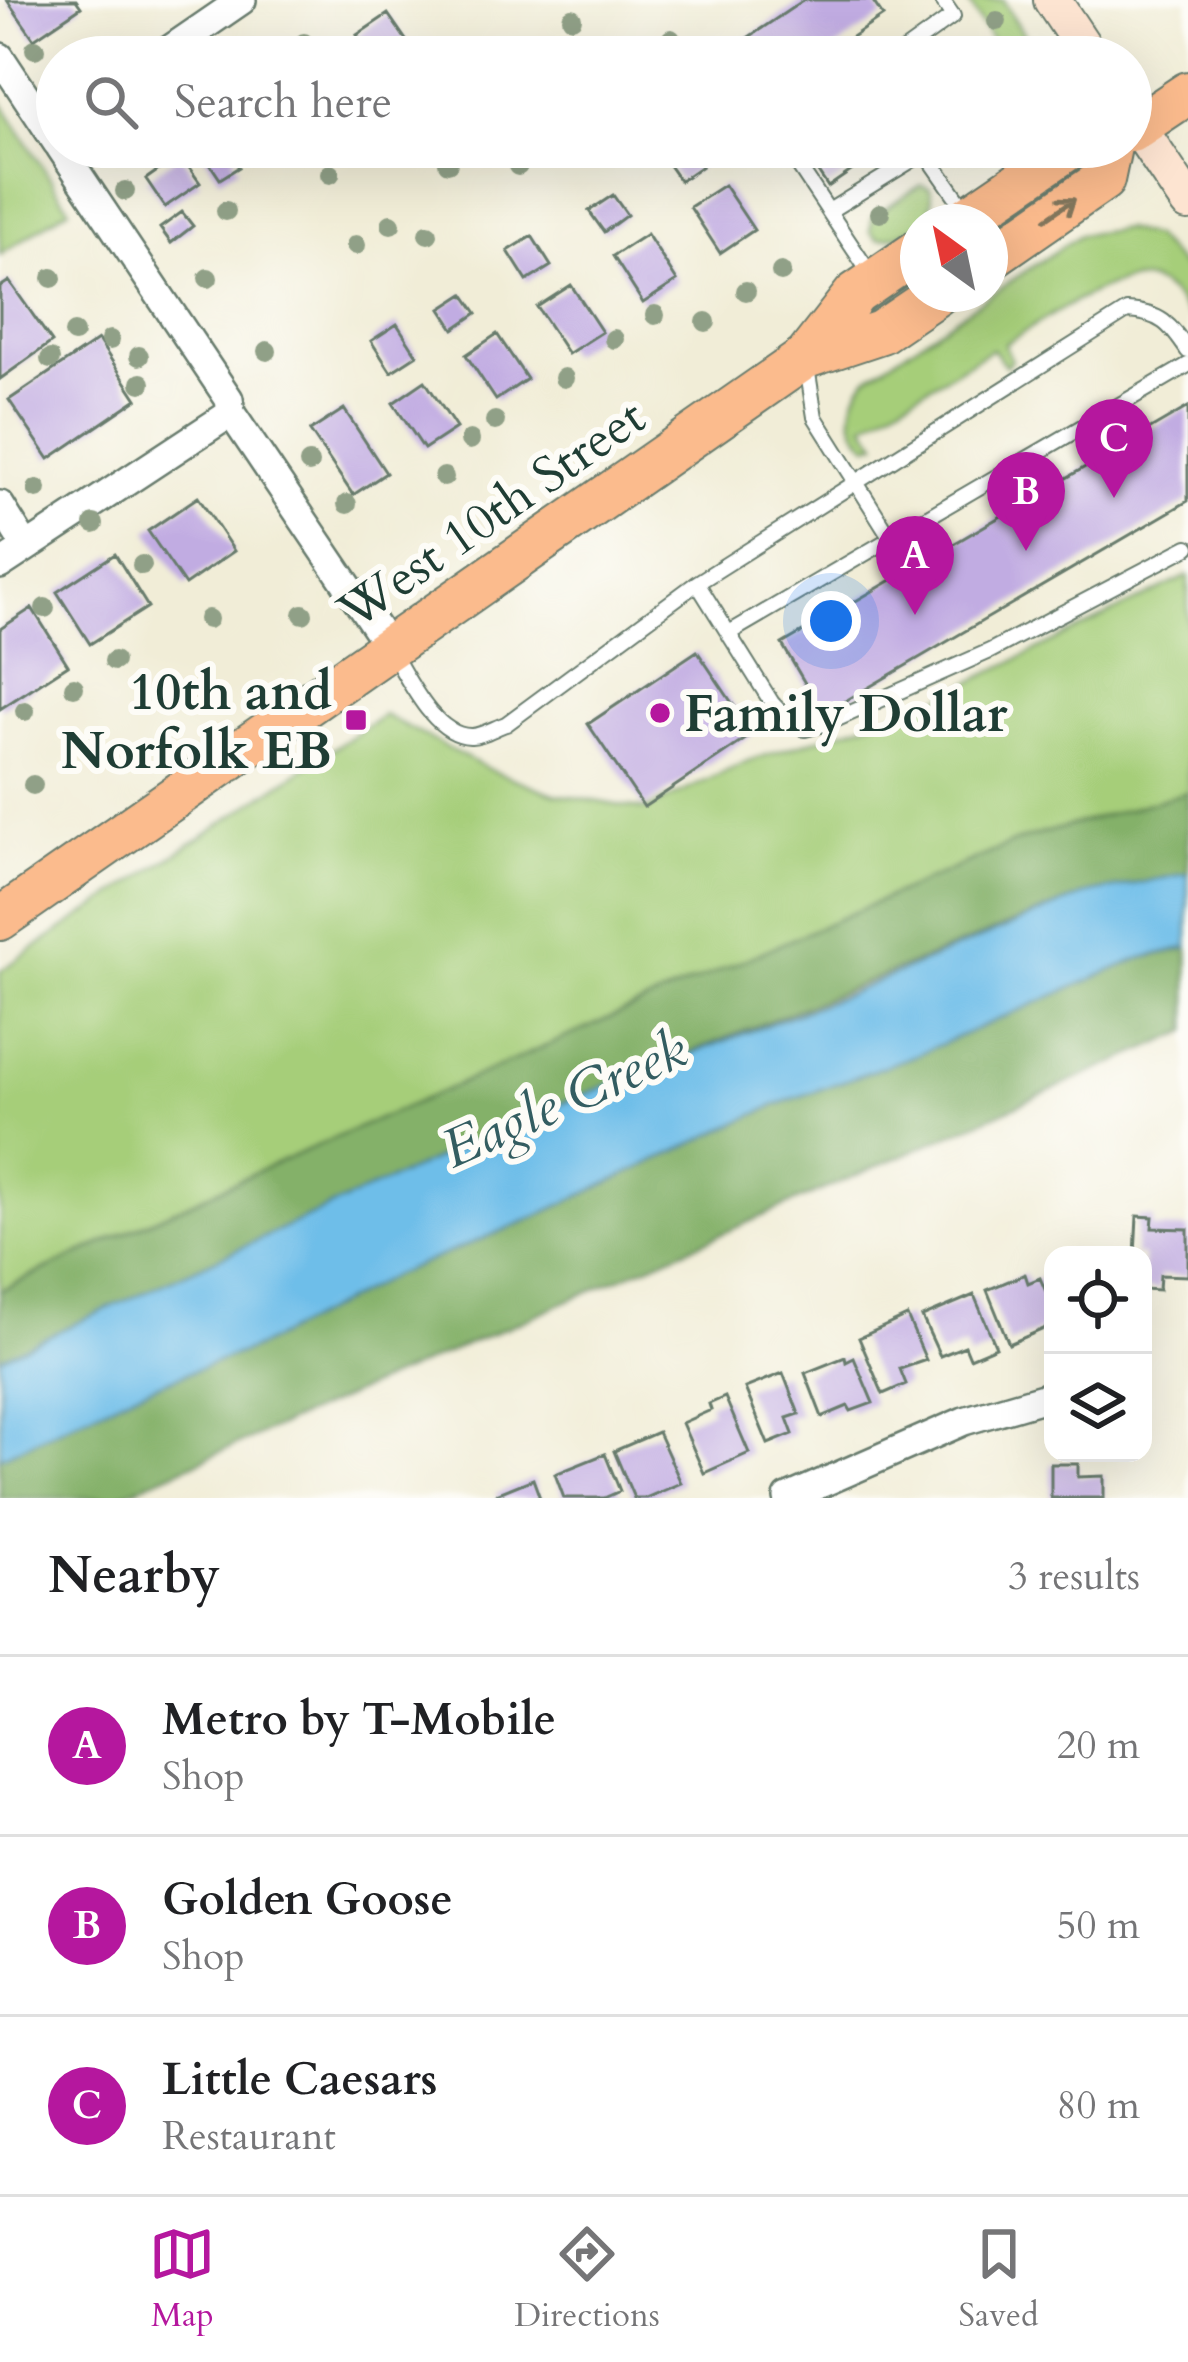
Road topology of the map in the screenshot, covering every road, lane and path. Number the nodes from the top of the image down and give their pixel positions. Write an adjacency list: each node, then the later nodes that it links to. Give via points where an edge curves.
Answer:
1 (242, 0): 4 (street)
2 (942, 0): 5 (lane, via 953,16)
3 (1052, 0): 6 (main road)
4 (190, 36)
5 (925, 36)
6 (1076, 36)
7 (0, 57): 9 (street)
8 (1188, 93): 10 (main road)
9 (36, 108)
10 (1152, 115)
11 (1152, 160): 18 (main road)
12 (76, 168): 29 (street)
13 (800, 168): 21 (lane)
14 (899, 168): 21 (lane)
15 (935, 168): 19 (lane)
16 (1040, 168): 20 (main road)
17 (1109, 168): 22 (main road, one-way to 17)
18 (1188, 202)
19 (957, 204)
20 (988, 204)
21 (829, 211): 24 (lane)
22 (1008, 246)
23 (900, 263): 24 (main road, West 10th Street)
24 (875, 280): 27 (main road, West 10th Street)
25 (910, 312): 27 (main road, West 10th Street, via 880,332)
26 (1188, 351): 30 (lane, via 1168,322 1127,311)
27 (806, 358): 30 (lane, via 815,417); 38 (main road, West 10th Street)
28 (1188, 365): 32 (lane)
29 (231, 413): 33 (street); 38 (street)
30 (854, 483): 32 (lane); 36 (lane)
31 (0, 505): 33 (street)
32 (891, 538): 37 (lane)
33 (26, 547): 35 (street)
34 (1188, 547): 37 (lane, via 990,651 805,729 772,704)
35 (0, 565)
36 (697, 583): 37 (lane); 38 (lane, via 506,724 471,737 447,728)
37 (729, 633)
38 (391, 650): 39 (main road, West 10th Street)
39 (0, 919)
40 (1044, 1398): 41 (street, via 964,1421)
41 (788, 1498)

